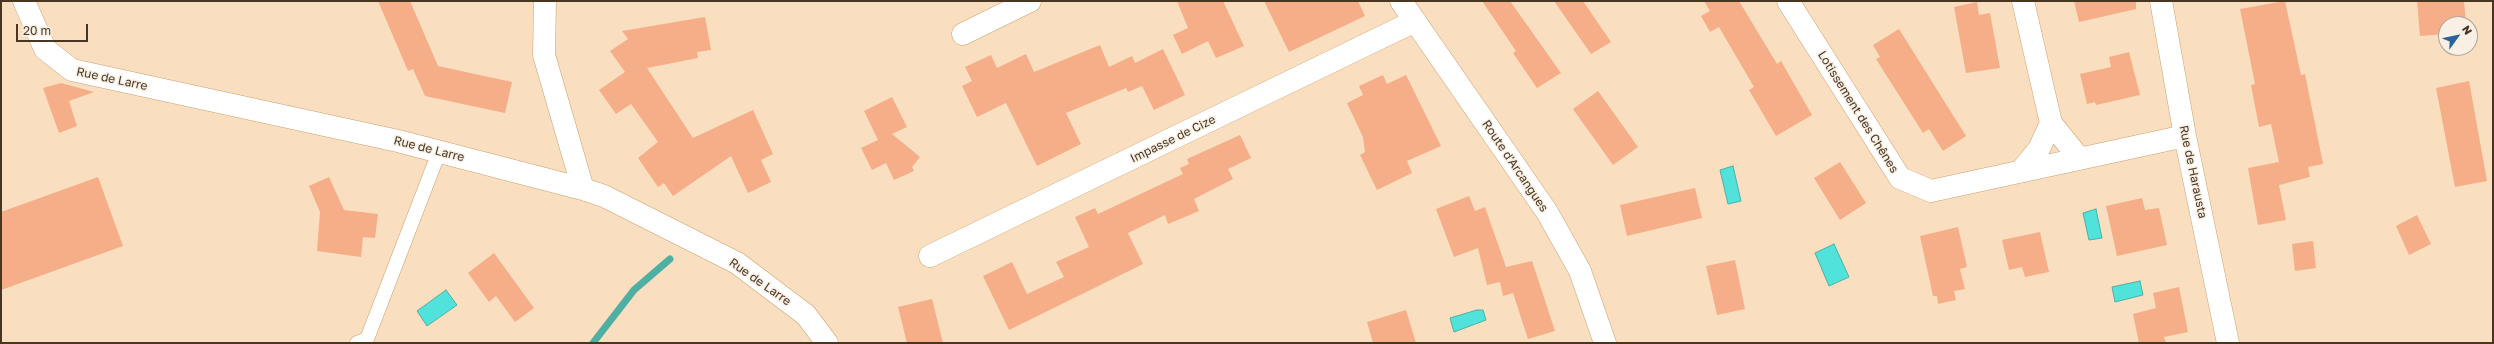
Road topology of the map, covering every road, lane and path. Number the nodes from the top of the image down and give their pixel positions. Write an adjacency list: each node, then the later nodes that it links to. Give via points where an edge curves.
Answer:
1 (24, 1): 12 (street, Rue de Larre, via 46,48 72,70)
2 (545, 1): 15 (street, via 544,55)
3 (1030, 1): 9 (street)
4 (1401, 1): 8 (street, Route d'Arcangues)
5 (1788, 1): 14 (street, Lotissement des Chênes, via 1900,178 1931,191)
6 (2023, 1): 10 (street)
7 (2161, 1): 11 (street, Rue de Harausta)
8 (1415, 21): 16 (street, Impasse de Cize); 19 (street, Route d'Arcangues, via 1547,212 1580,271)
9 (963, 34)
10 (2051, 123): 13 (street); 14 (street, via 2039,149)
11 (2185, 136): 13 (street, Lotissement des Chênes); 20 (street, Rue de Harausta)
12 (438, 152): 15 (street, Rue de Larre); 17 (lane, via 367,339)
13 (2079, 158): 14 (street, Lotissement des Chênes)
14 (2021, 171)
15 (584, 189): 18 (street, Rue de Larre, via 604,196 737,263 806,315)
16 (930, 256)
17 (357, 343)
18 (827, 343)
19 (1605, 343)
20 (2228, 343)

